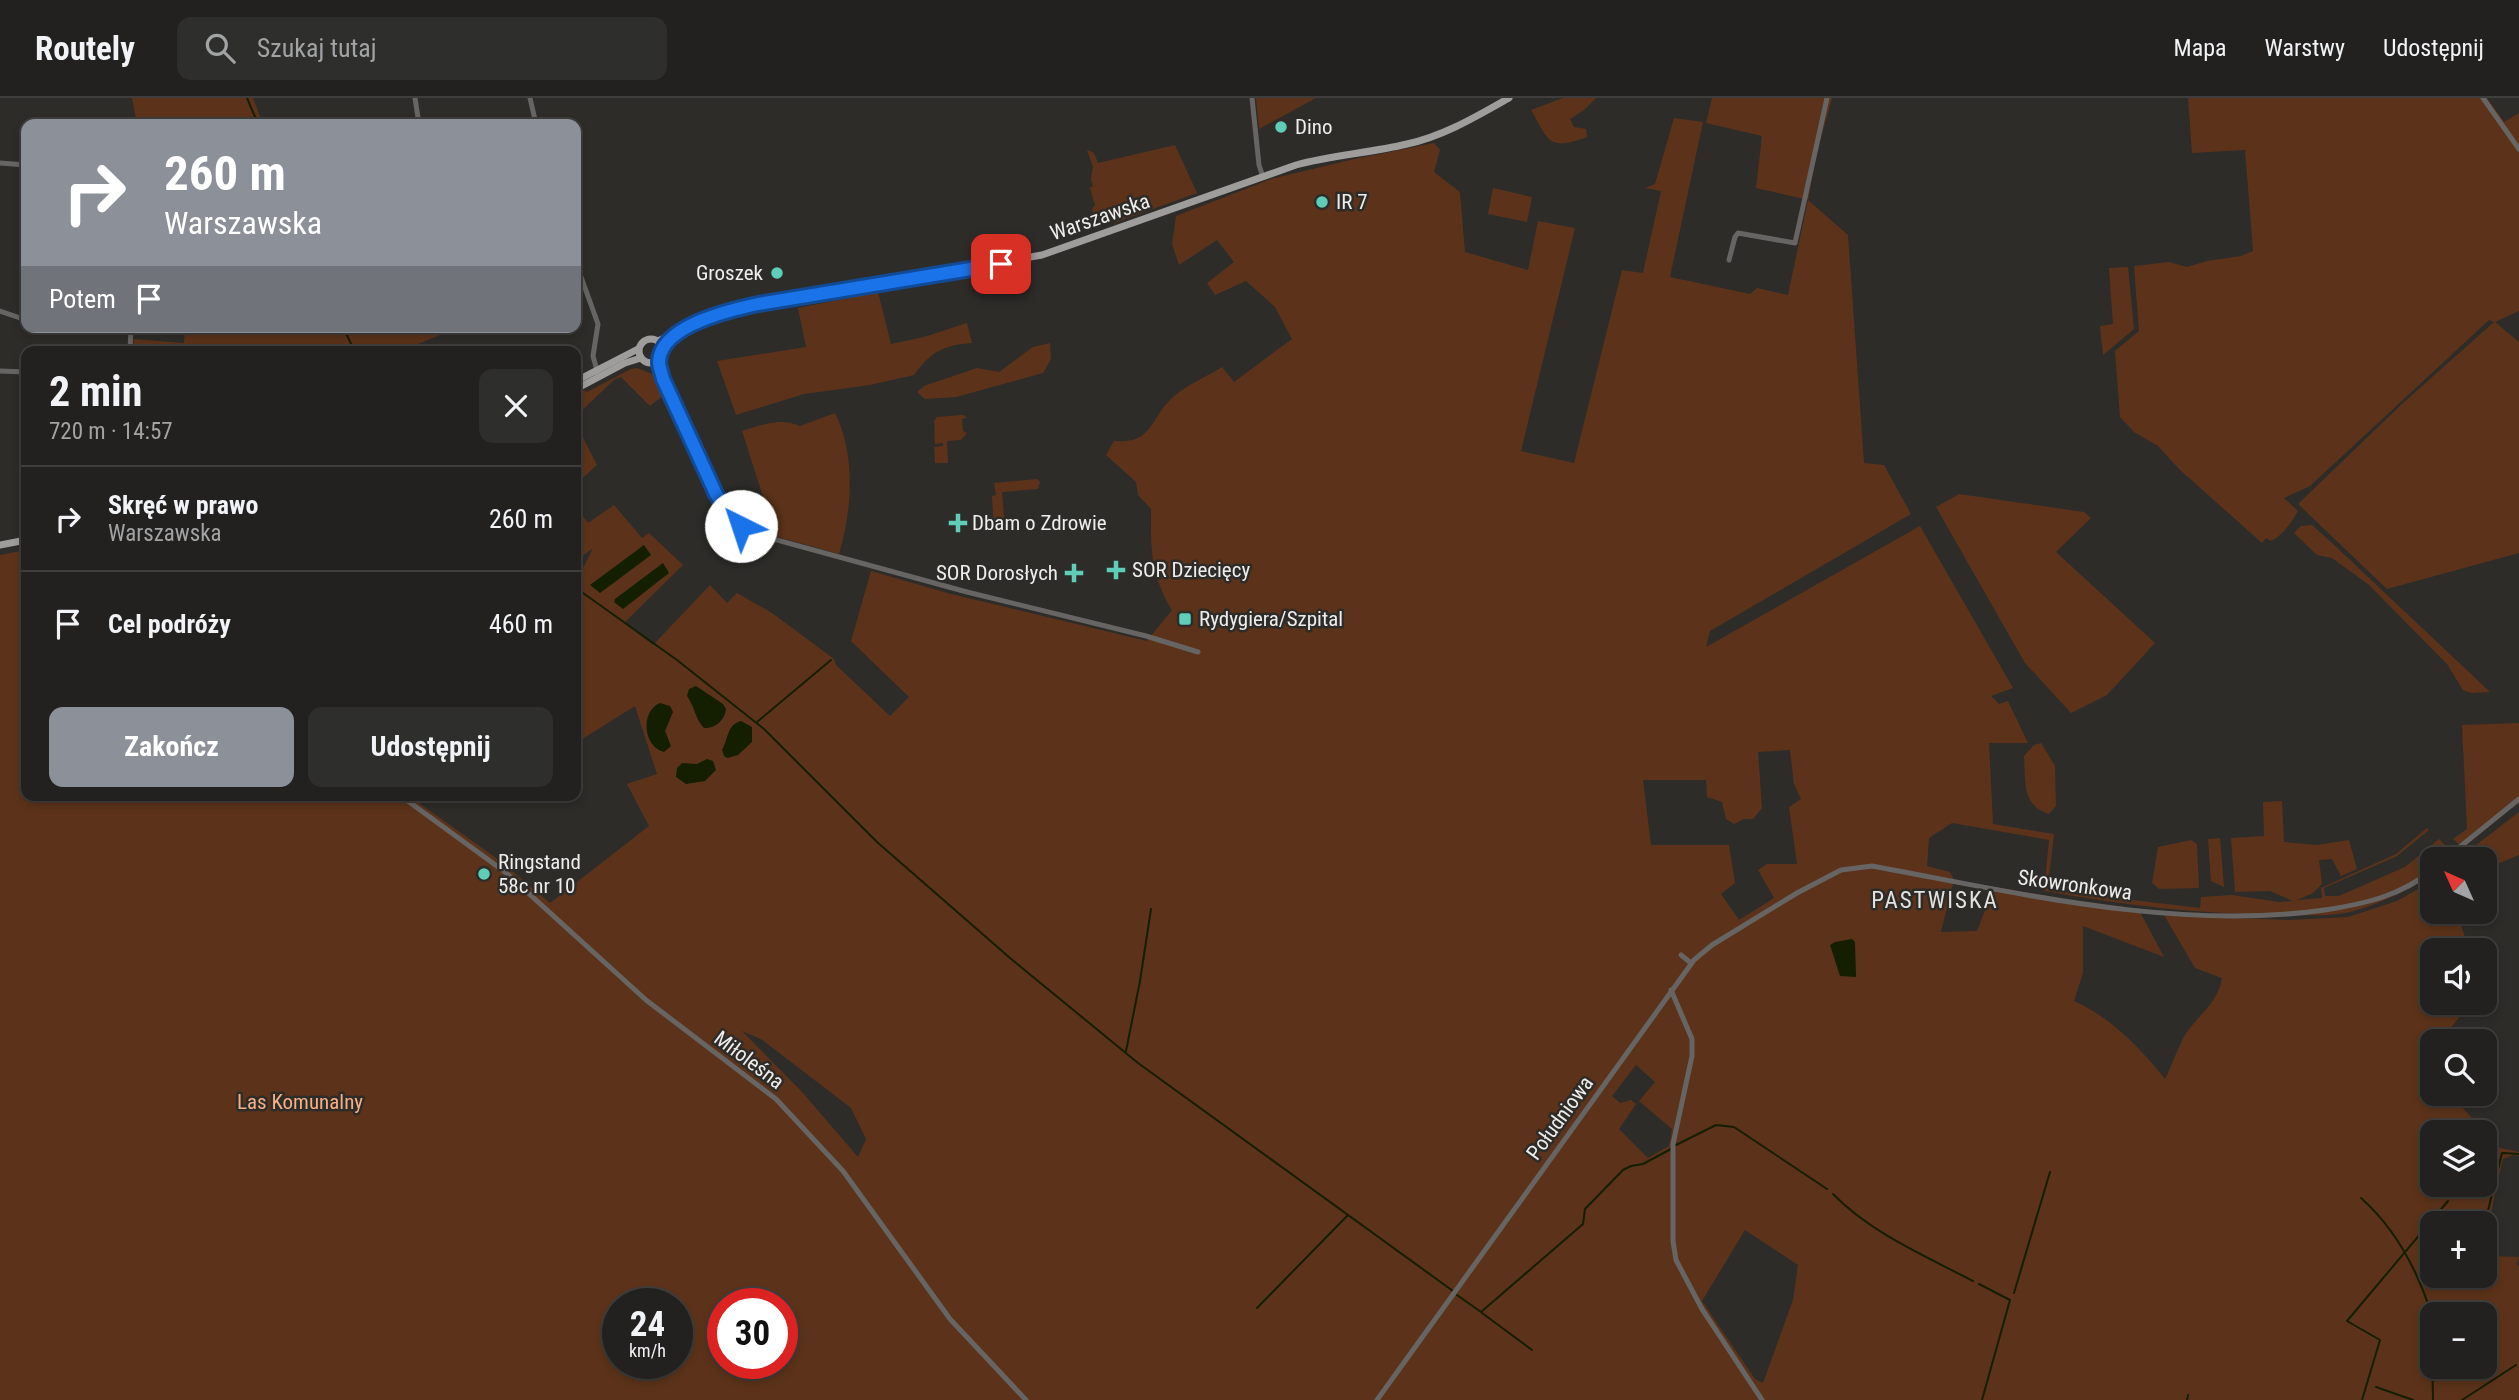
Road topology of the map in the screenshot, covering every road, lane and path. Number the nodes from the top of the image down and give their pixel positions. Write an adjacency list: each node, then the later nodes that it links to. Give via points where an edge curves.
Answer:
1 (415, 98): 7 (street)
2 (530, 98): 8 (street)
3 (1252, 98): 12 (street)
4 (1510, 98): 12 (main road, Warszawska, via 1419,141 1314,160)
5 (1827, 98): 13 (street, via 1795,243 1738,233)
6 (2483, 98): 9 (street)
7 (418, 119)
8 (535, 119)
9 (2519, 149)
10 (0, 163): 11 (street)
11 (21, 165)
12 (1263, 177): 17 (main road, Warszawska, via 1042,255 714,314)
13 (1729, 260)
14 (581, 277): 23 (street, via 598,324 593,356)
15 (0, 312): 16 (street)
16 (21, 318)
17 (661, 344): 18 (main road, Warszawska, via 647,339); 20 (main road)
18 (638, 349): 19 (main road); 23 (main road)
19 (641, 358): 20 (main road); 23 (main road)
20 (656, 362): 28 (street, via 716,494 733,519 750,531)
21 (0, 370): 22 (street)
22 (21, 372)
23 (598, 373): 24 (main road); 25 (main road)
24 (581, 379)
25 (581, 385)
26 (21, 541): 27 (main road)
27 (0, 545)
28 (1198, 652)
29 (2519, 799): 31 (street)
30 (408, 801): 36 (street, Miłoleśna, via 505,872 646,1000 776,1099 843,1171 950,1319)
31 (2460, 847)
32 (2420, 879): 34 (street, Skowronkowa, via 2360,905 2287,915 2211,915 2074,904 1862,866 1841,870 1797,893)
33 (1681, 955): 34 (street)
34 (1691, 963): 35 (street, Południowa)
35 (1671, 990): 37 (street, Południowa); 38 (street, via 1692,1039 1673,1144 1676,1260)
36 (1026, 1400)
37 (1377, 1400)
38 (1762, 1400)

